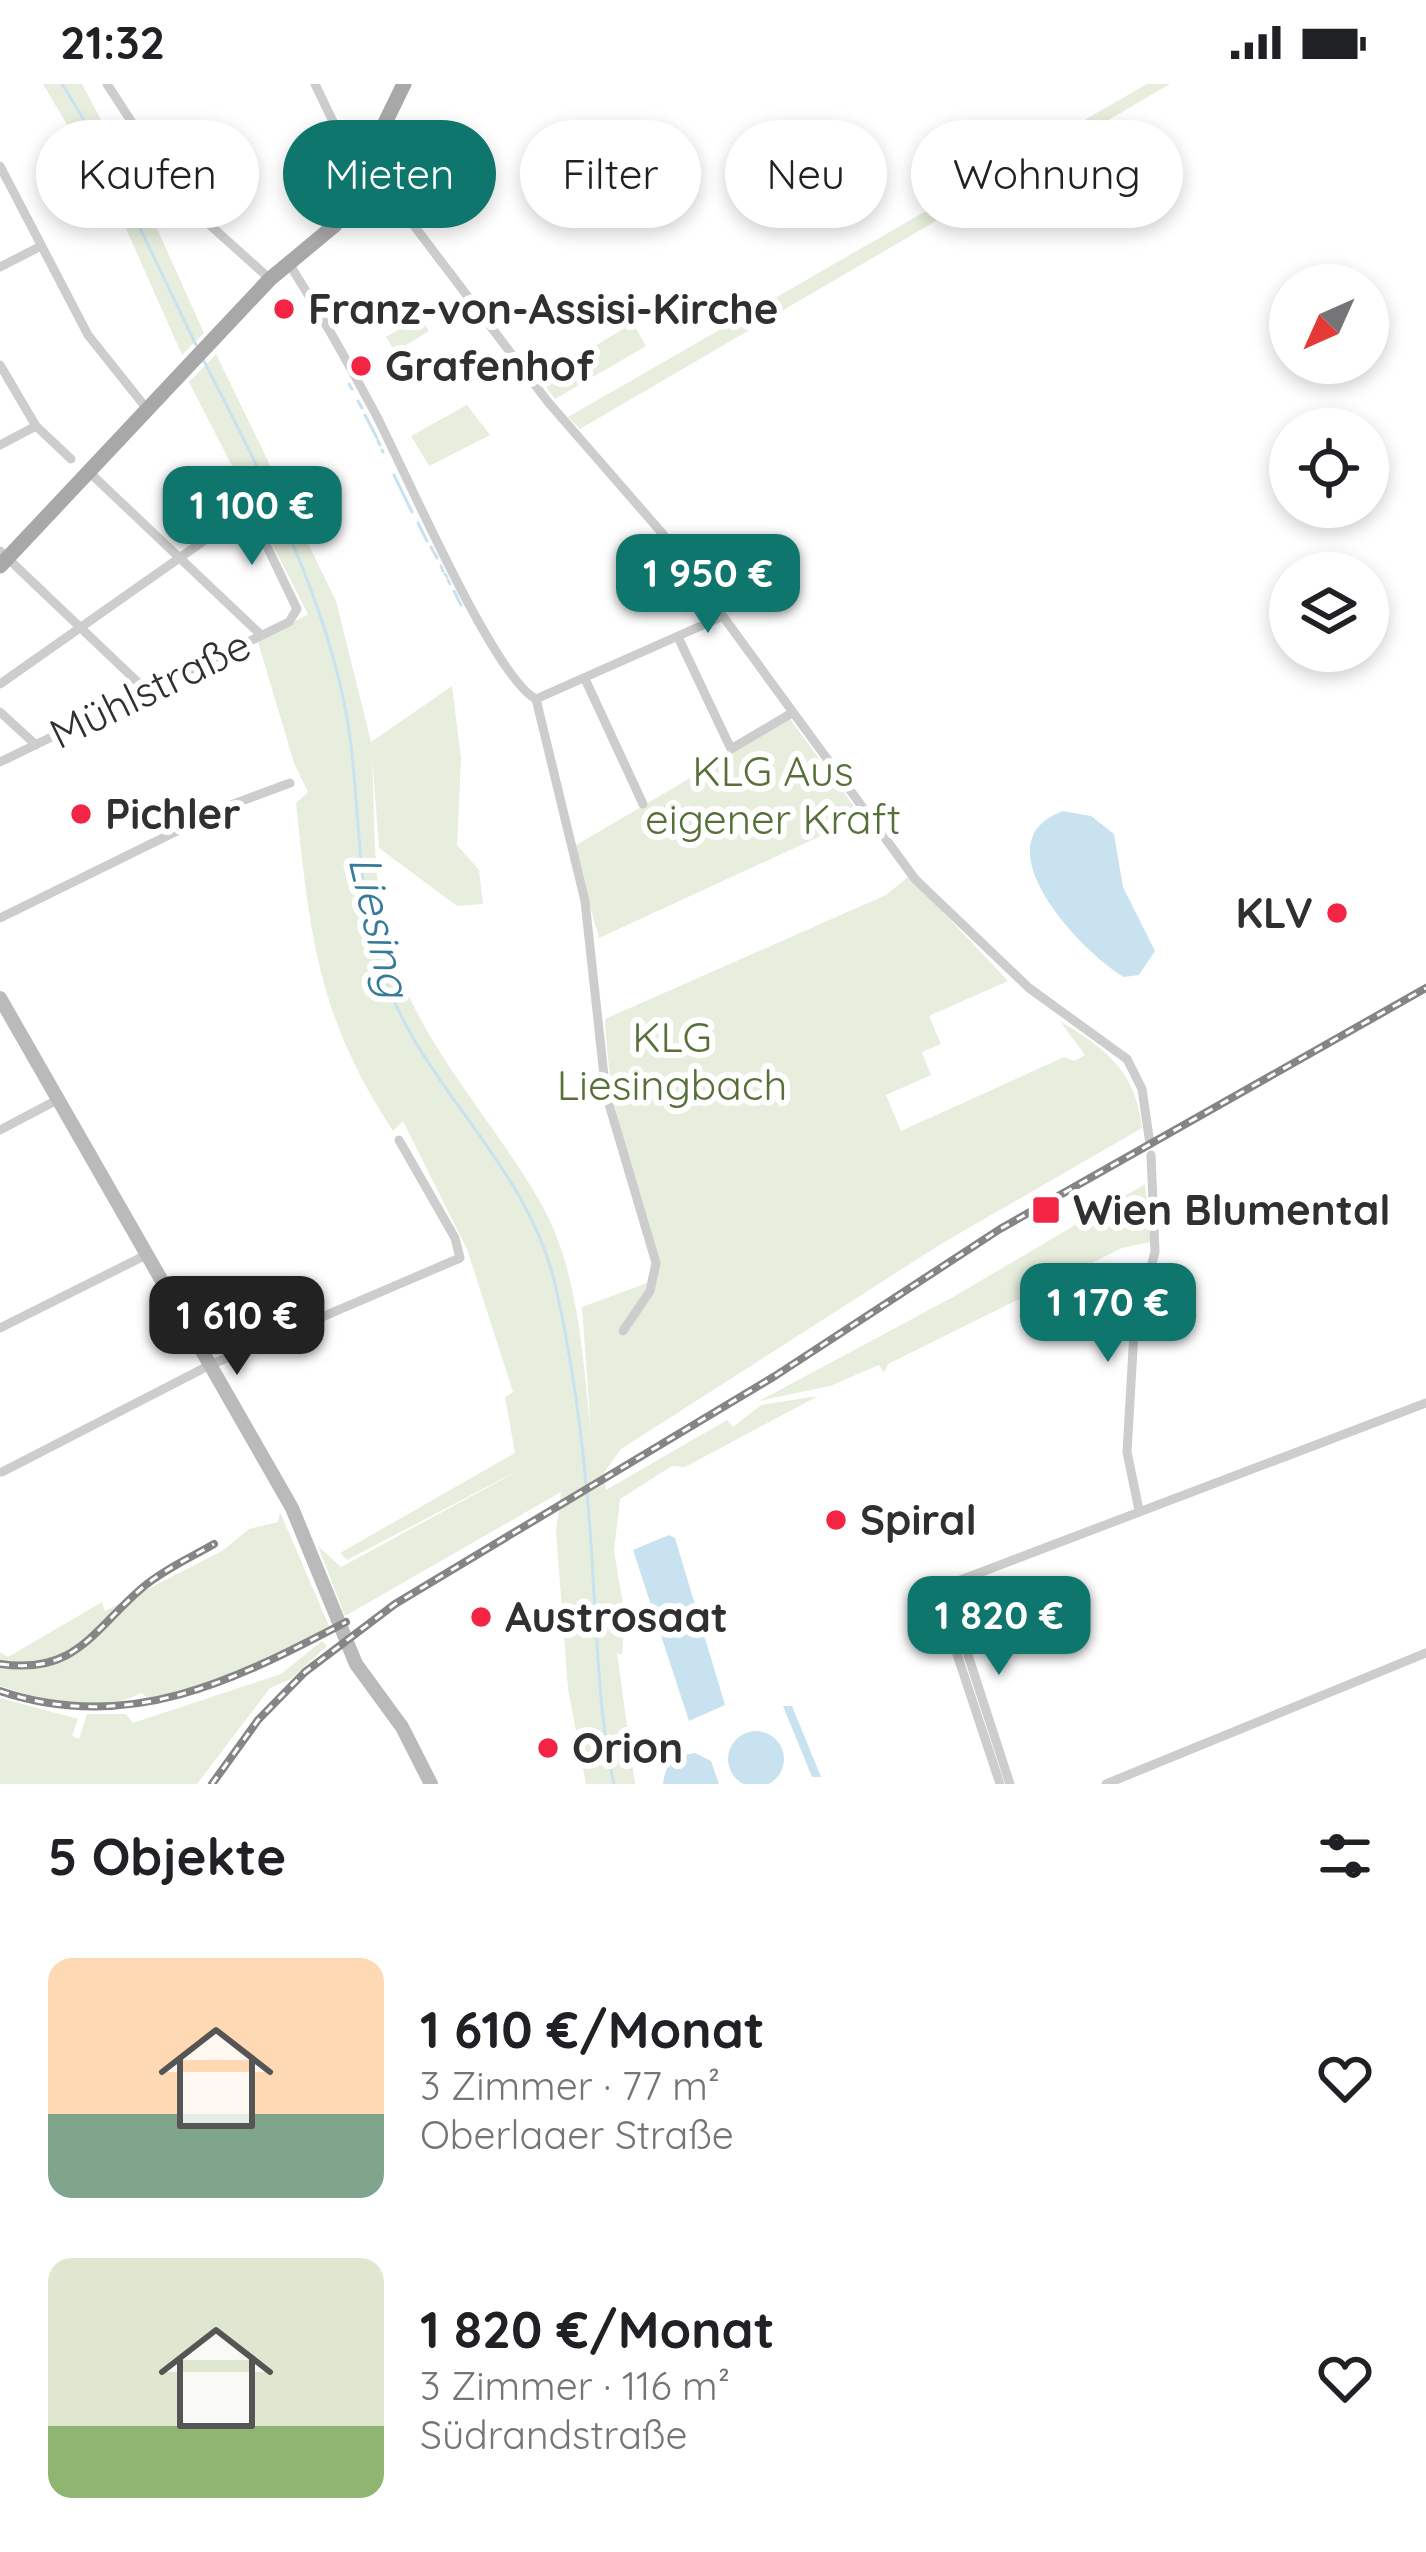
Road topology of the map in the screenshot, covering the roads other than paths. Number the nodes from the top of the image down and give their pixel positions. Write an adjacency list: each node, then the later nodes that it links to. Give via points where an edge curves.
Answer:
1 (107, 84): 12 (street, via 183,201)
2 (315, 84): 4 (street)
3 (404, 84): 5 (main road)
4 (332, 120)
5 (387, 120)
6 (0, 166): 9 (street)
7 (331, 228): 10 (main road)
8 (416, 228): 21 (street)
9 (40, 246): 11 (street); 14 (street, via 88,335)
10 (290, 265): 12 (main road); 28 (street, via 476,614)
11 (0, 267)
12 (270, 279): 14 (main road)
13 (0, 365): 15 (street)
14 (147, 409): 18 (main road)
15 (36, 426): 16 (street); 17 (street)
16 (0, 445)
17 (71, 459)
18 (89, 472): 19 (street); 20 (main road)
19 (179, 557): 22 (street); 23 (street); 23 (street, Mühlstraße, via 249,509 297,613)
20 (2, 558): 22 (street)
21 (721, 616): 24 (street); 30 (street)
22 (80, 626): 26 (street); 27 (street)
23 (261, 635): 27 (street, Mühlstraße)
24 (678, 637): 25 (street); 30 (street, via 731,748)
25 (586, 681): 28 (street); 34 (street)
26 (0, 685)
27 (147, 691): 31 (street, Mühlstraße)
28 (536, 699): 42 (street, via 589,920 606,1094 656,1263 650,1292)
29 (0, 712): 31 (street)
30 (792, 713): 46 (street, via 935,901 1039,997 1126,1059 1142,1089 1155,1252 1134,1332 1127,1452)
31 (36, 745): 32 (street, Mühlstraße)
32 (0, 762)
33 (290, 783): 35 (street)
34 (644, 804)
35 (0, 918)
36 (0, 998): 37 (main road)
37 (57, 1100): 38 (street); 40 (main road)
38 (0, 1130)
39 (399, 1140): 43 (street, via 460,1258)
40 (146, 1255): 41 (street); 43 (main road)
41 (0, 1328)
42 (623, 1331)
43 (210, 1365): 45 (street); 49 (main road, via 292,1508 356,1664)
44 (1426, 1403): 46 (street)
45 (2, 1472)
46 (1139, 1510): 47 (street, via 959,1579)
47 (945, 1599): 50 (street); 51 (street)
48 (1426, 1653): 52 (street)
49 (431, 1784)
50 (1000, 1784)
51 (1010, 1784)
52 (1106, 1784)

